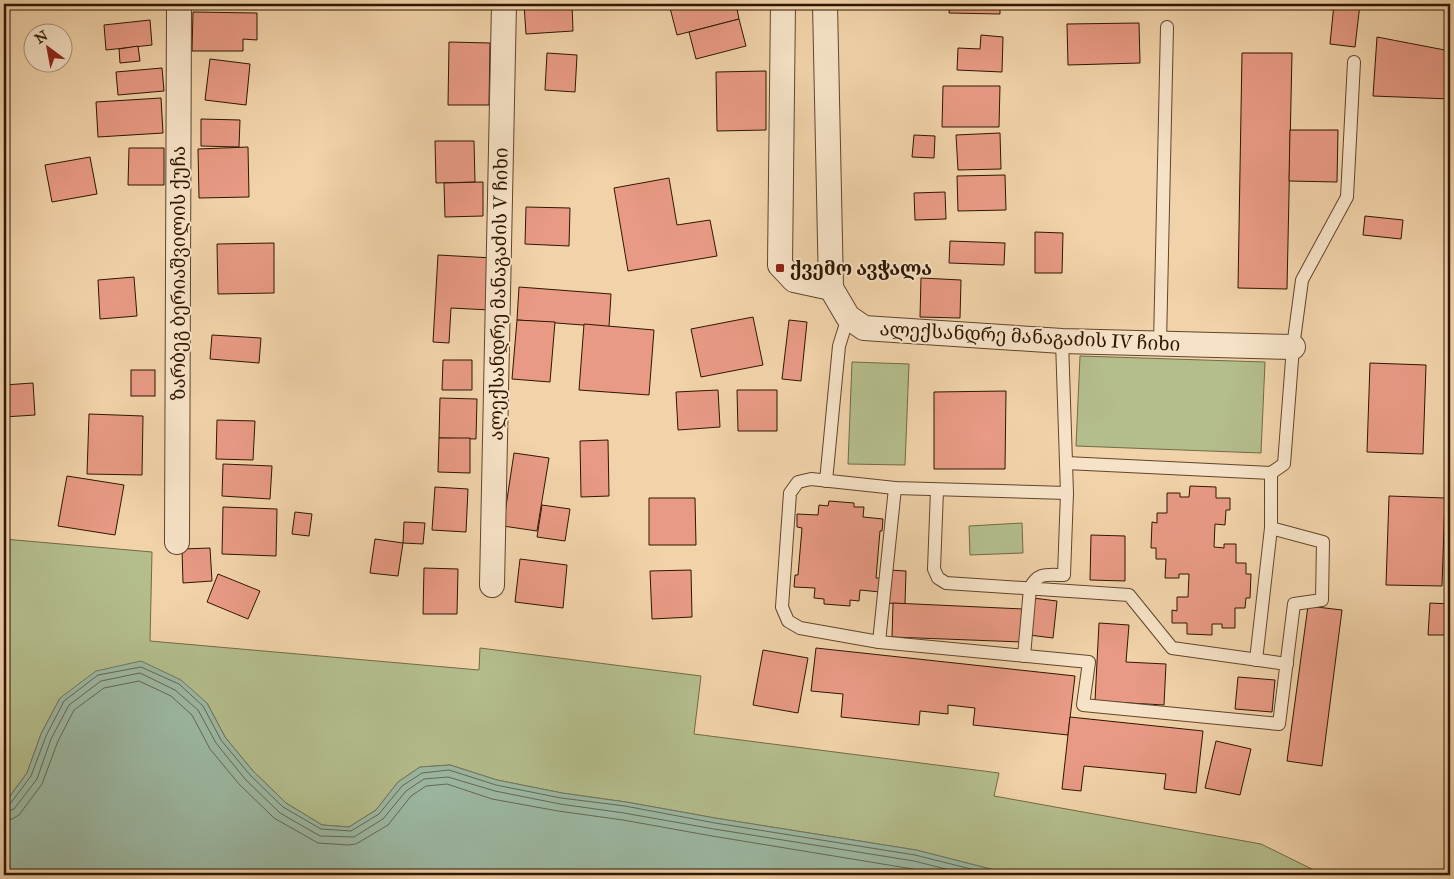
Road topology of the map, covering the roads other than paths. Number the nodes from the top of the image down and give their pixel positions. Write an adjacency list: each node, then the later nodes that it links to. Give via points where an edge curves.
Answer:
1 (179, 4): 19 (street, ზარბეგ ბერიაშვილის ქუჩა)
2 (504, 4): 20 (street, ალექსანდრე მანაგაძის V ჩიხი)
3 (783, 4): 7 (street, via 780,265 794,280)
4 (825, 4): 7 (street)
5 (1166, 27): 10 (lane)
6 (1354, 62): 11 (lane, via 1347,197 1302,280)
7 (831, 288): 8 (street)
8 (848, 317): 9 (street, ალექსანდრე მანაგაძის IV ჩიხი, via 864,328); 14 (lane, via 839,346)
9 (1062, 340): 10 (street, ალექსანდრე მანაგაძის IV ჩიხი); 12 (lane)
10 (1160, 343): 11 (street, ალექსანდრე მანაგაძის IV ჩიხი)
11 (1293, 347): 13 (lane, via 1284,464)
12 (1066, 463): 13 (lane); 17 (lane)
13 (1271, 473): 18 (lane)
14 (826, 480): 15 (lane); 22 (lane, via 798,482 790,493 782,607 788,621 800,628)
15 (895, 488): 16 (lane); 22 (lane)
16 (937, 490): 17 (lane); 21 (lane, via 934,569 938,578 946,583)
17 (1067, 493): 21 (lane, via 1064,576 1043,575 1034,579)
18 (1271, 528): 24 (lane); 25 (lane, via 1323,542 1322,600 1294,604)
19 (177, 542)
20 (492, 585)
21 (1030, 588): 23 (lane); 24 (lane, via 1128,595 1172,648)
22 (878, 642): 23 (lane)
23 (1024, 656): 25 (lane, via 1089,662 1083,705 1279,724)
24 (1256, 660): 25 (lane)
25 (1287, 664)

